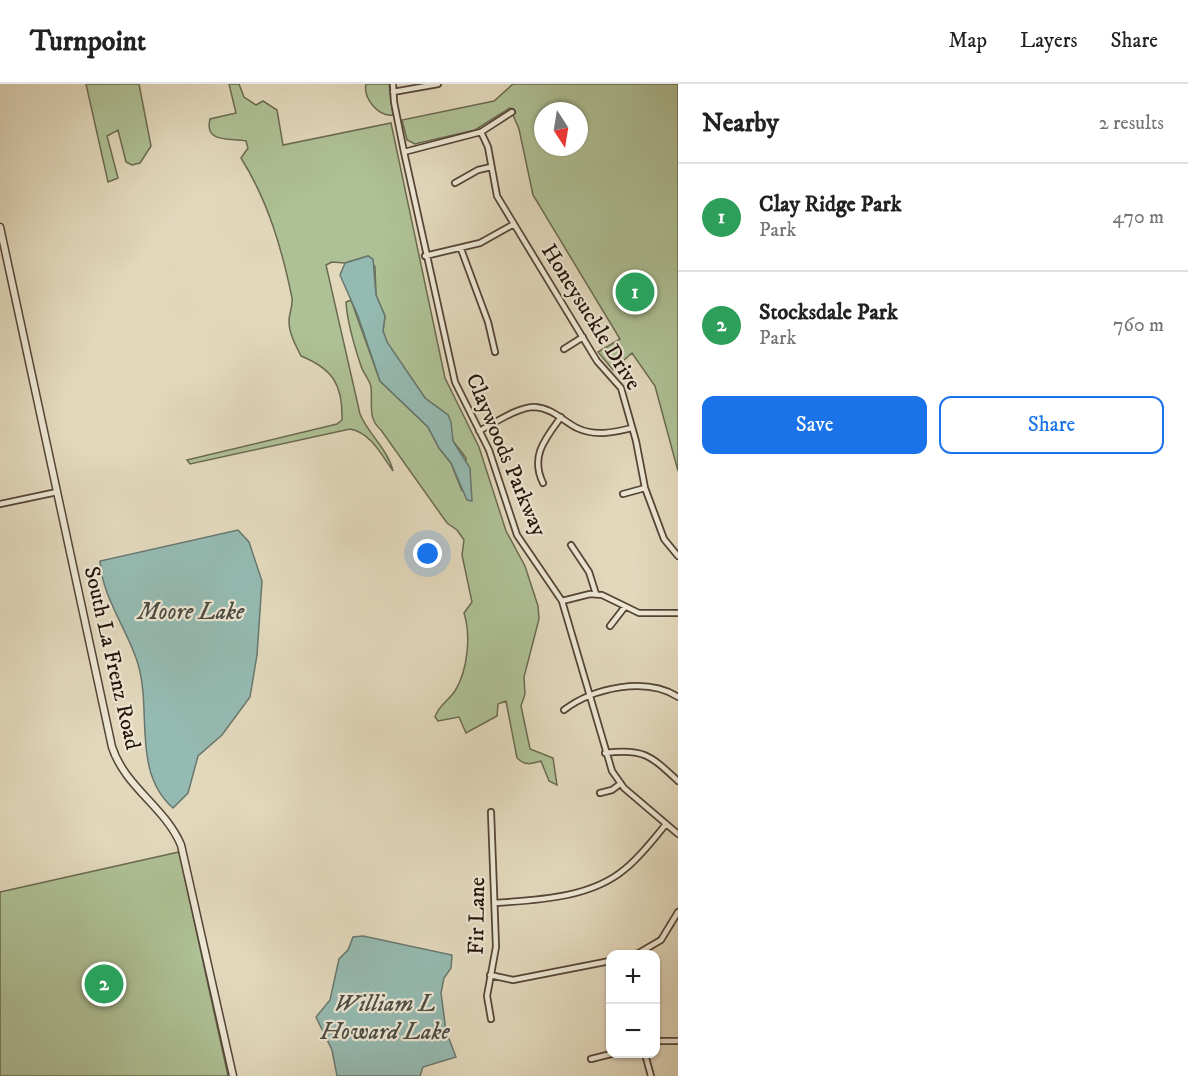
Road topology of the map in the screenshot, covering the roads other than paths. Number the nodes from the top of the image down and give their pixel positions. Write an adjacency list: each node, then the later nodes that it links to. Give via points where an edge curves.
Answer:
1 (393, 84): 3 (street, Claywoods Parkway)
2 (438, 84): 3 (street)
3 (393, 92): 6 (street, Claywoods Parkway)
4 (512, 112): 5 (street)
5 (481, 132): 6 (street); 7 (street, Honeysuckle Drive)
6 (404, 152): 12 (street, Claywoods Parkway)
7 (491, 166): 8 (street); 9 (street, Honeysuckle Drive, via 497,196)
8 (456, 183)
9 (514, 224): 11 (street); 13 (street, Honeysuckle Drive)
10 (0, 227): 21 (street, South La Frenz Road)
11 (461, 249): 12 (street); 15 (street)
12 (425, 256): 18 (street, Claywoods Parkway, via 455,382)
13 (583, 338): 14 (street); 17 (street, Honeysuckle Drive, via 621,388)
14 (564, 349)
15 (495, 352)
16 (561, 417): 17 (street, via 588,432 604,434); 18 (street, via 545,409 524,409); 19 (street, via 537,456)
17 (632, 428): 20 (street, Honeysuckle Drive)
18 (479, 431): 27 (street, Claywoods Parkway, via 517,535)
19 (543, 483)
20 (645, 488): 22 (street); 25 (street, Honeysuckle Drive, via 664,539)
21 (57, 492): 23 (street); 52 (street, South La Frenz Road, via 112,747 126,775 171,824 182,845)
22 (623, 494)
23 (0, 504)
24 (572, 546): 26 (street, via 589,572)
25 (678, 556)
26 (596, 594): 27 (street); 28 (street)
27 (562, 601): 31 (street, Claywoods Parkway)
28 (624, 608): 29 (street, via 639,614); 30 (street)
29 (678, 613)
30 (610, 626)
31 (589, 697): 32 (street, via 644,685 659,687); 33 (street); 34 (street, Claywoods Parkway)
32 (678, 697)
33 (564, 710)
34 (605, 753): 35 (street, via 642,752); 36 (street, Claywoods Parkway)
35 (678, 781)
36 (620, 784): 37 (street); 39 (street, Claywoods Parkway)
37 (600, 793)
38 (491, 812): 41 (street, Fir Lane)
39 (666, 824): 40 (street, Claywoods Parkway); 41 (street, via 625,870 604,883 534,900)
40 (678, 834)
41 (495, 903): 45 (street, Fir Lane, via 496,947)
42 (678, 912): 43 (street, via 661,940)
43 (644, 950)
44 (606, 962): 45 (street, via 513,980)
45 (490, 975): 46 (street, Fir Lane, via 487,996)
46 (491, 1019)
47 (660, 1041): 48 (street)
48 (678, 1041)
49 (606, 1054): 51 (street)
50 (646, 1058): 53 (street)
51 (591, 1059)
52 (233, 1076)
53 (651, 1076)

